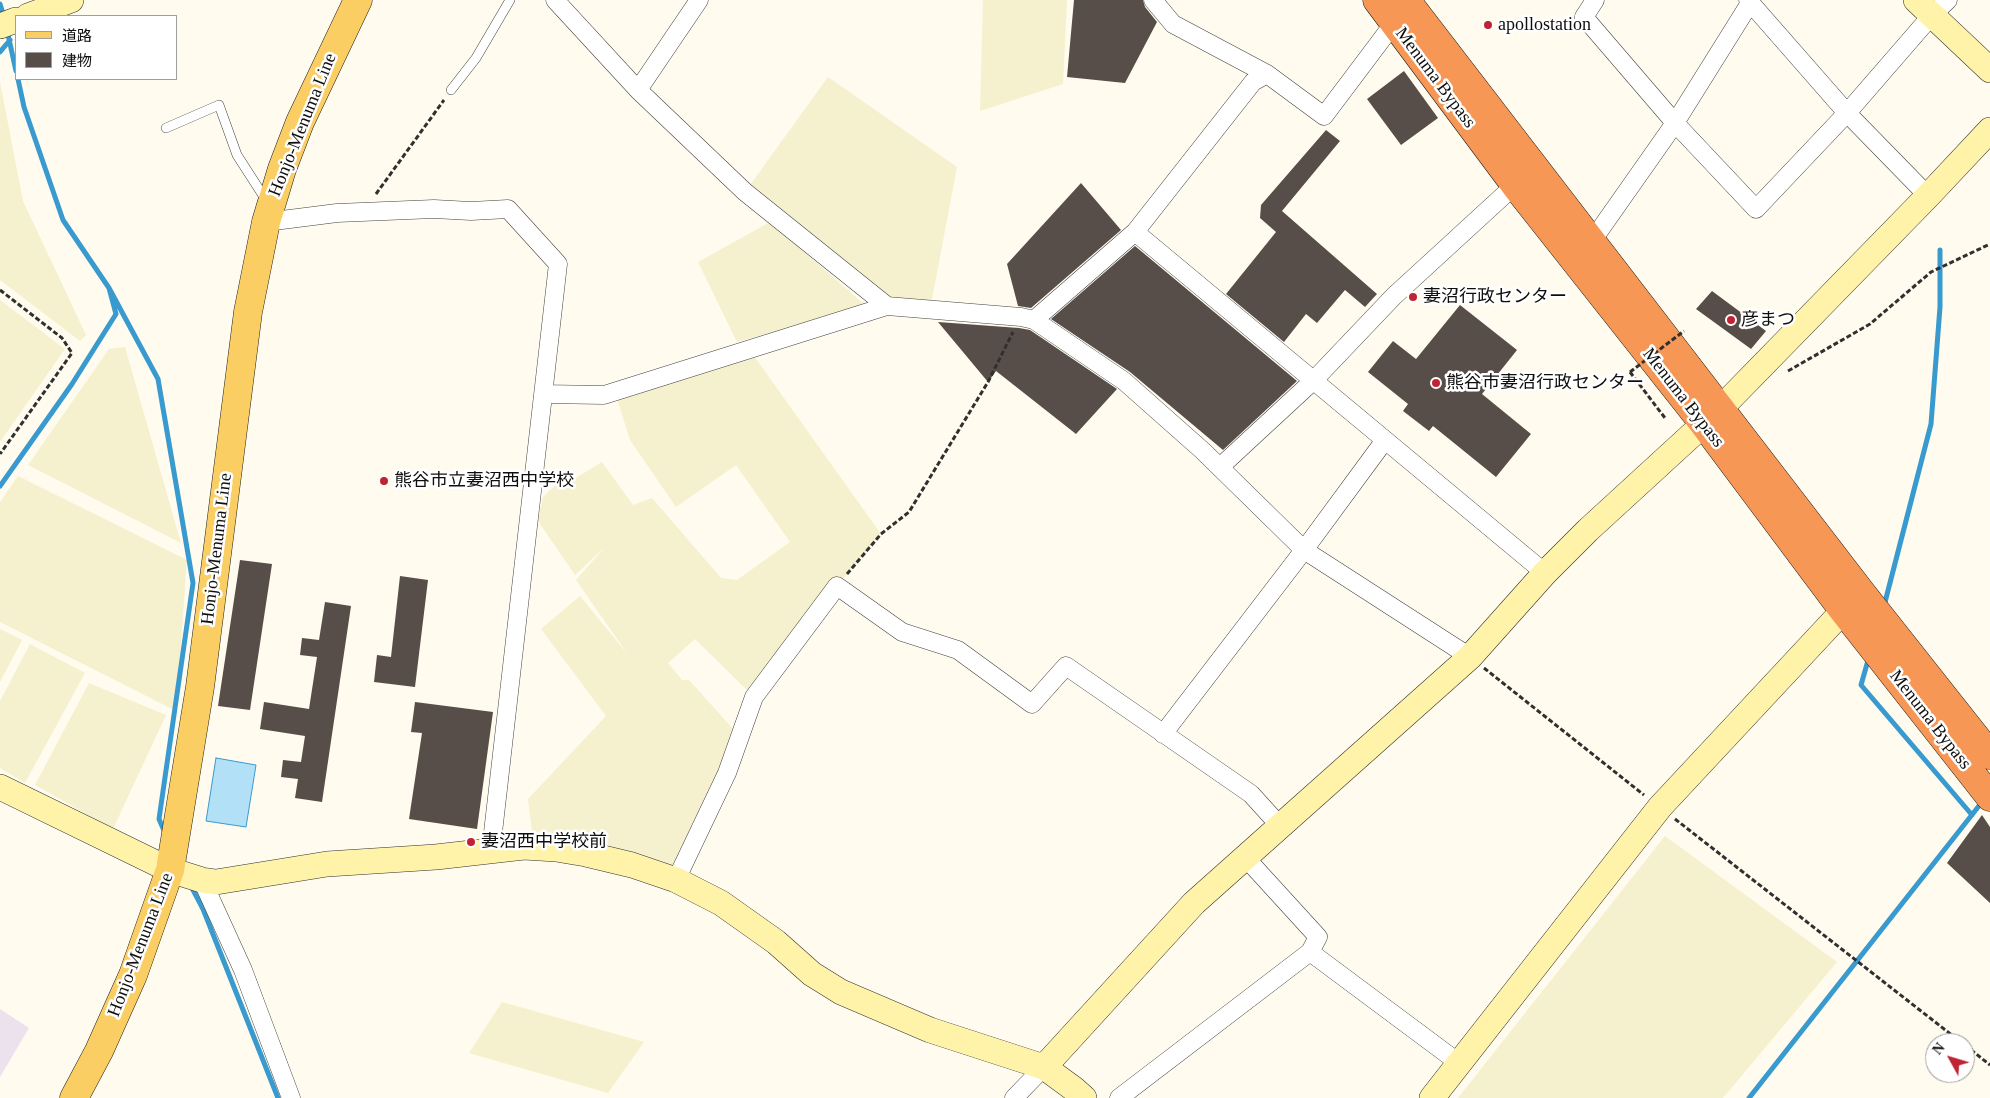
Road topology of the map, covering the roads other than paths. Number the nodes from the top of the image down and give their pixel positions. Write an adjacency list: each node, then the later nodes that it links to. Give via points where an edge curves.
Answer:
1 (358, 0): 25 (main road, Honjo-Menuma Line, via 300,122)
2 (510, 0): 17 (lane, via 476,58)
3 (555, 0): 18 (street)
4 (699, 0): 18 (street)
5 (1153, 0): 16 (street, via 1173,24)
6 (1377, 0): 11 (highway, Menuma Bypass)
7 (1595, 0): 20 (street, via 1584,17)
8 (1749, 1): 19 (street); 20 (street)
9 (59, 2): 12 (street)
10 (1932, 5): 15 (street); 19 (street)
11 (1400, 11): 16 (street, via 1324,116); 23 (highway, Menuma Bypass); 27 (highway, Menuma Bypass)
12 (30, 15)
13 (15, 20): 14 (street)
14 (0, 26)
15 (1990, 70)
16 (1267, 74): 26 (street, via 1253,82)
17 (451, 90)
18 (638, 90): 28 (street, via 746,192)
19 (1847, 113): 20 (street, via 1756,209); 24 (street)
20 (1675, 123): 27 (street)
21 (166, 128): 25 (lane, via 219,105 237,155)
22 (1990, 130): 24 (street)
23 (1515, 185): 30 (street, via 1394,296); 32 (highway, Menuma Bypass)
24 (1928, 196): 32 (street)
25 (268, 214): 31 (street, via 508,209 558,264); 46 (main road, Honjo-Menuma Line, via 248,312 200,687)
26 (1135, 232): 29 (street); 30 (street)
27 (1592, 241): 32 (highway, Menuma Bypass)
28 (887, 306): 29 (street); 31 (street, via 604,395)
29 (1028, 319): 34 (street, via 1124,381)
30 (1314, 380): 33 (street); 34 (street)
31 (543, 394): 44 (street)
32 (1712, 417): 36 (street); 37 (highway, Menuma Bypass)
33 (1386, 440): 35 (street); 36 (street)
34 (1220, 467): 35 (street)
35 (1304, 550): 38 (street); 39 (street)
36 (1545, 573): 38 (street)
37 (1852, 601): 40 (highway, Menuma Bypass); 42 (highway, Menuma Bypass); 50 (street, via 1660,807)
38 (1470, 657): 43 (street)
39 (1163, 734): 43 (street, via 1251,794); 48 (street, via 1066,666 1032,704 958,650 902,632 837,586 754,697 727,773)
40 (1990, 755)
41 (0, 787): 46 (street)
42 (1990, 796)
43 (1280, 826): 45 (street)
44 (491, 850): 47 (street, via 327,864 216,882); 48 (street, via 524,847 571,852 632,865)
45 (1245, 857): 49 (street, via 1318,937); 51 (street, via 1194,903)
46 (170, 870): 47 (street); 52 (main road, Honjo-Menuma Line, via 133,975)
47 (202, 880): 53 (street, via 243,970)
48 (676, 880): 51 (street, via 721,903 776,942 812,974 841,992 930,1030)
49 (1310, 952): 50 (street); 56 (street)
50 (1459, 1063): 57 (street)
51 (1044, 1067): 54 (street); 55 (street)
52 (74, 1098)
53 (291, 1098)
54 (1014, 1098)
55 (1084, 1098)
56 (1119, 1098)
57 (1432, 1098)

